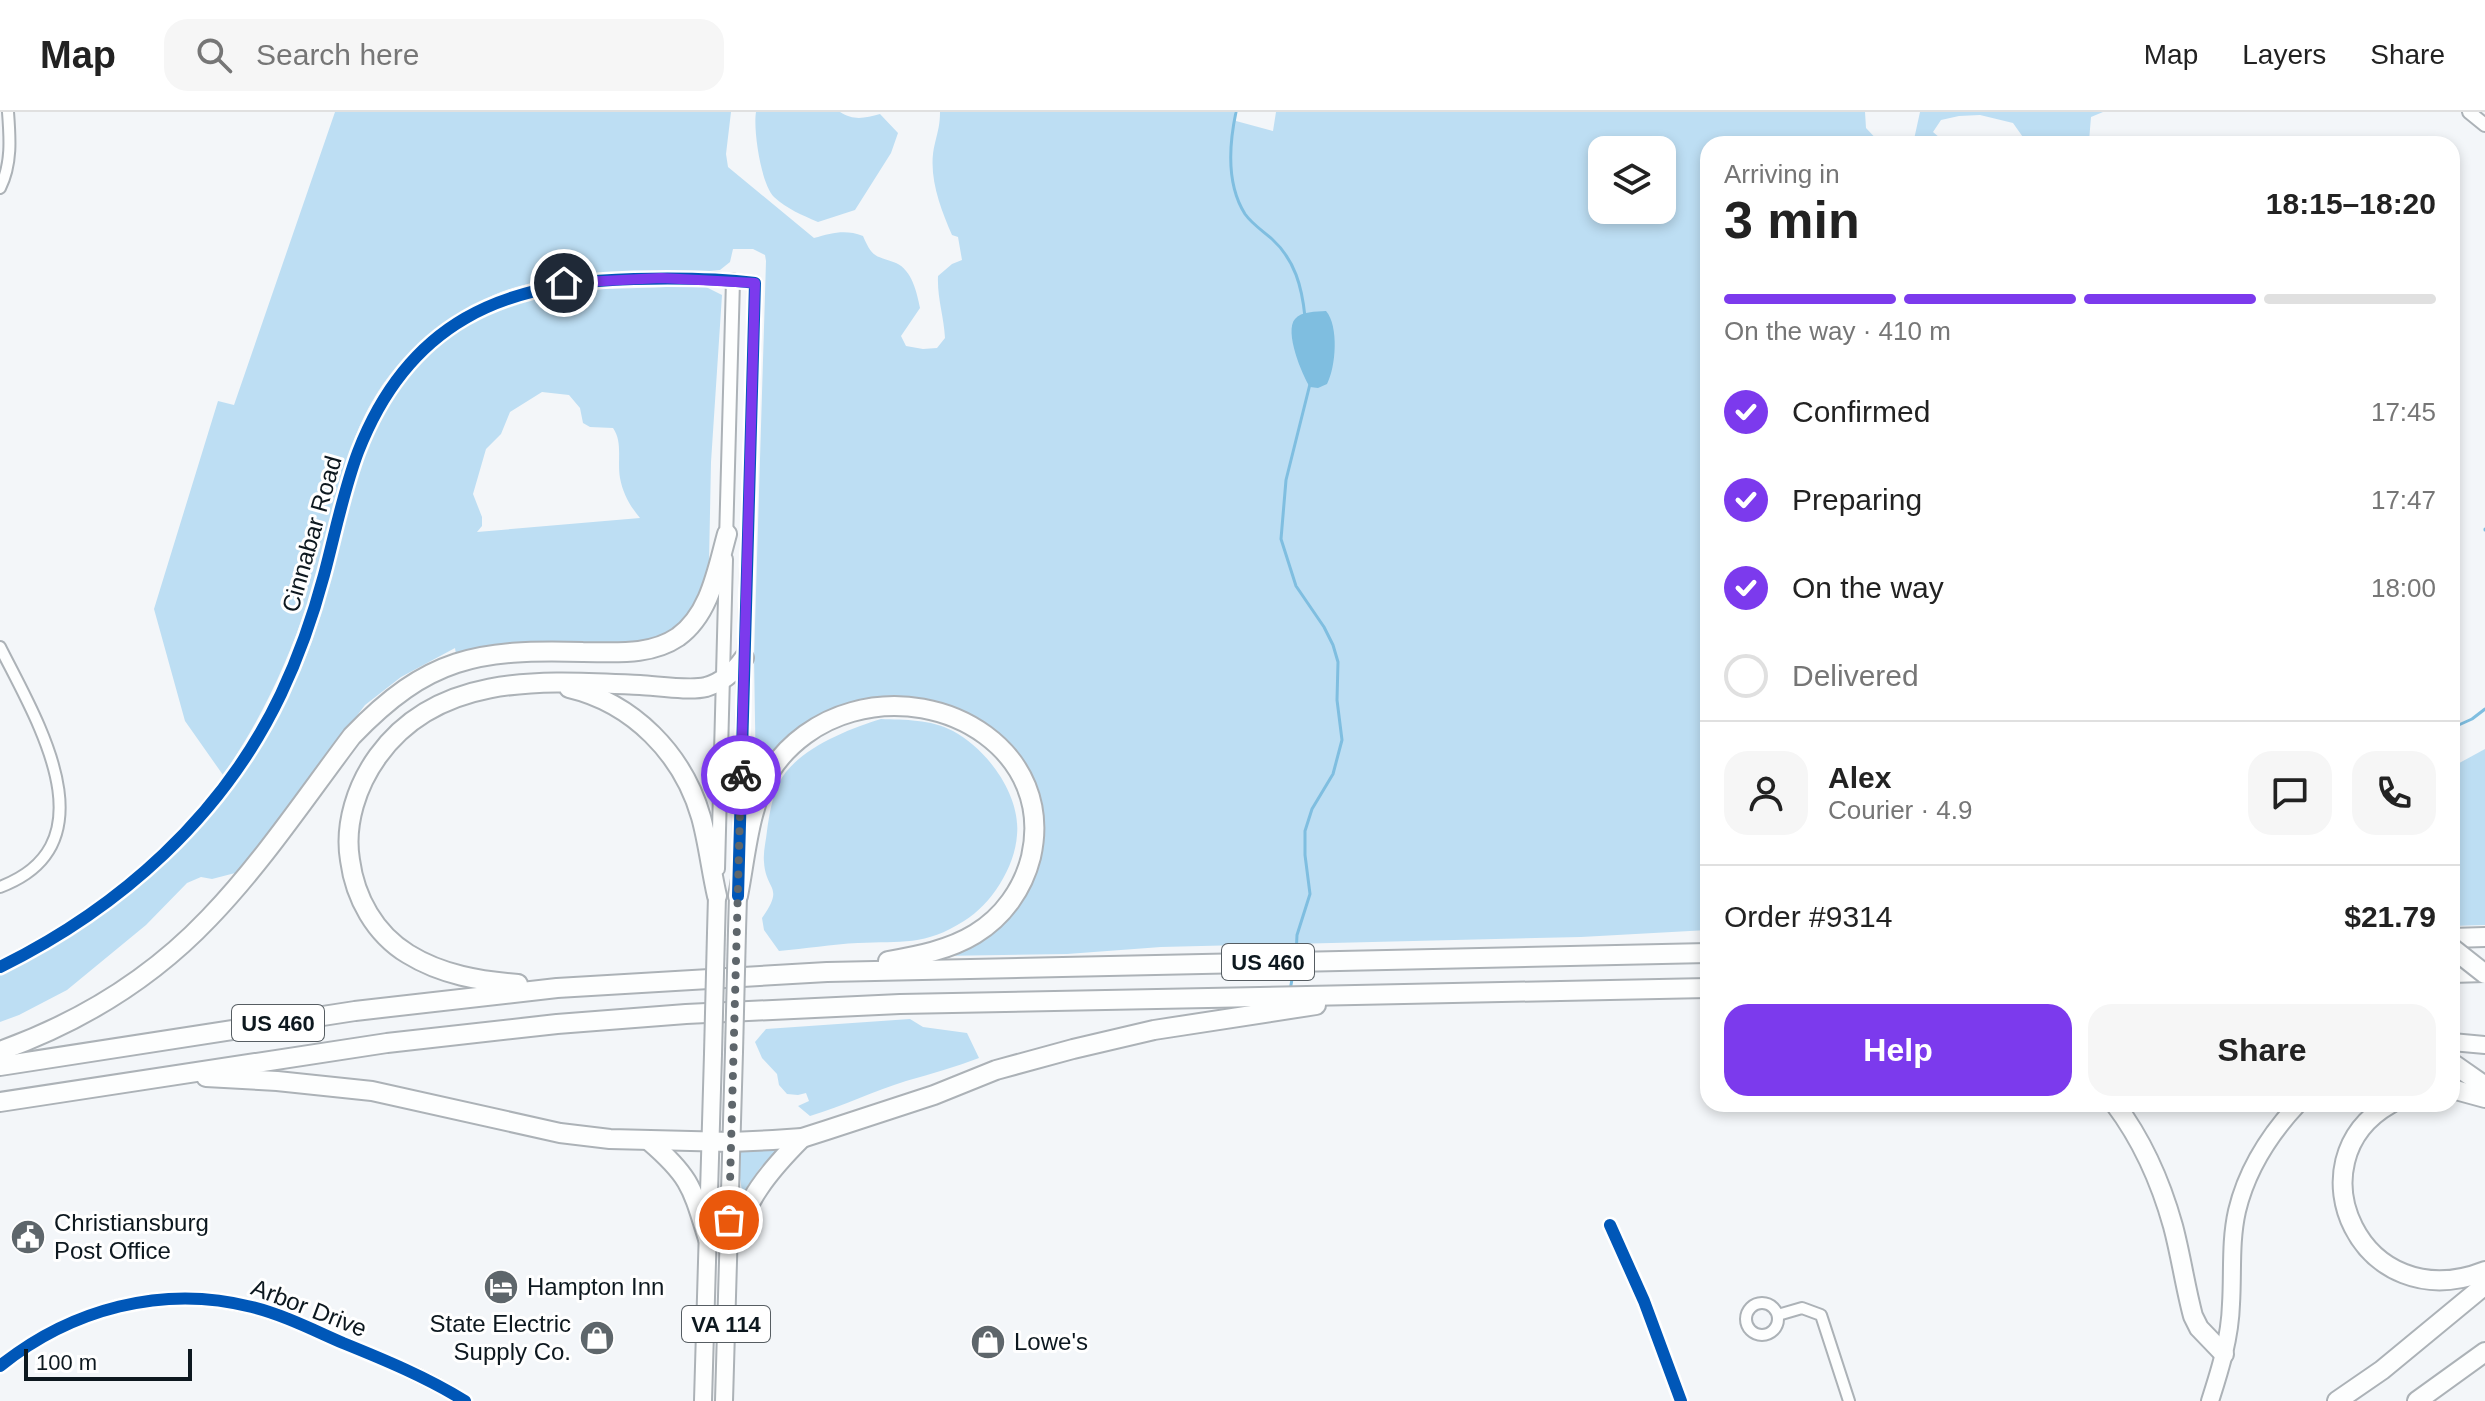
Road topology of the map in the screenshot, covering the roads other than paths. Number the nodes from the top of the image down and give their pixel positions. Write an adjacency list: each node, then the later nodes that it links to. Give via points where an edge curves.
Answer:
1 (8, 112): 4 (street, via 10,150)
2 (2469, 112): 3 (street)
3 (2485, 125)
4 (0, 188)
5 (733, 280): 6 (street, VA 114); 8 (street, Cinnabar Road / VA 114, via 755,283); 18 (street, Cinnabar Road, via 591,280 536,289 478,311 423,350 393,384 373,418 347,486 301,648 238,767 204,813 125,889 59,936)
6 (727, 534): 9 (street, VA 114); 27 (highway, via 704,606 679,636 663,645 626,653 497,654 437,670 404,689 352,736 208,920 115,996 59,1028)
7 (0, 647): 11 (street, via 54,761 59,822 36,869)
8 (744, 658): 9 (highway); 13 (street, VA 114)
9 (722, 679): 10 (highway, via 704,688); 12 (street, VA 114)
10 (531, 684): 12 (highway, via 556,685 599,699 654,735 691,791); 22 (highway, via 463,693 401,730 360,788 349,858 373,922 406,953 443,972)
11 (0, 887)
12 (717, 896): 39 (main road, VA 114, bridge)
13 (738, 896): 19 (highway, via 761,790 784,754 821,724 865,708 913,705 957,718 994,742 1021,776 1035,818 1029,864 1009,903 991,922 954,944); 41 (main road, VA 114, bridge)
14 (2485, 937): 15 (highway)
15 (2460, 938)
16 (1700, 953): 19 (highway, US 460)
17 (2460, 954): 21 (highway, bridge)
18 (0, 967)
19 (827, 972): 22 (highway, US 460)
20 (2460, 973): 21 (highway)
21 (2485, 973)
22 (557, 988): 28 (highway, US 460, via 355,1011)
23 (1700, 988): 24 (highway, US 460)
24 (1371, 995): 30 (highway, US 460, via 686,1014 458,1034); 38 (highway, via 1154,1030 1073,1049 996,1070)
25 (2460, 1043): 26 (main road)
26 (2485, 1045)
27 (0, 1051)
28 (0, 1066)
29 (2460, 1069): 31 (highway)
30 (172, 1075): 34 (highway, US 460); 40 (highway, via 372,1091 560,1133)
31 (2485, 1086)
32 (2460, 1091): 33 (highway)
33 (2485, 1098)
34 (0, 1102)
35 (2120, 1112): 49 (highway, via 2157,1179 2193,1316)
36 (2292, 1112): 49 (main road, via 2261,1150 2237,1212)
37 (2376, 1112): 45 (highway, via 2360,1130 2344,1173 2352,1228 2379,1260 2414,1279 2451,1280)
38 (802, 1138): 41 (highway); 44 (highway, via 770,1170 747,1204)
39 (711, 1140): 40 (highway); 41 (highway); 43 (main road, VA 114)
40 (649, 1141): 43 (highway, via 685,1175)
41 (731, 1142): 44 (main road, VA 114)
42 (1610, 1225): 54 (street)
43 (708, 1239): 52 (main road, VA 114)
44 (729, 1246): 53 (main road, VA 114)
45 (2485, 1271)
46 (2485, 1285): 57 (highway)
47 (1778, 1315): 55 (street, via 1802,1308 1821,1315)
48 (2485, 1352): 58 (highway)
49 (2224, 1354): 56 (main road)
50 (0, 1366): 51 (street, Arbor Drive, via 45,1335 99,1311 149,1301 208,1300 277,1315 411,1371)
51 (465, 1401)
52 (703, 1401)
53 (724, 1401)
54 (1681, 1401)
55 (1849, 1401)
56 (2210, 1401)
57 (2337, 1401)
58 (2417, 1401)

